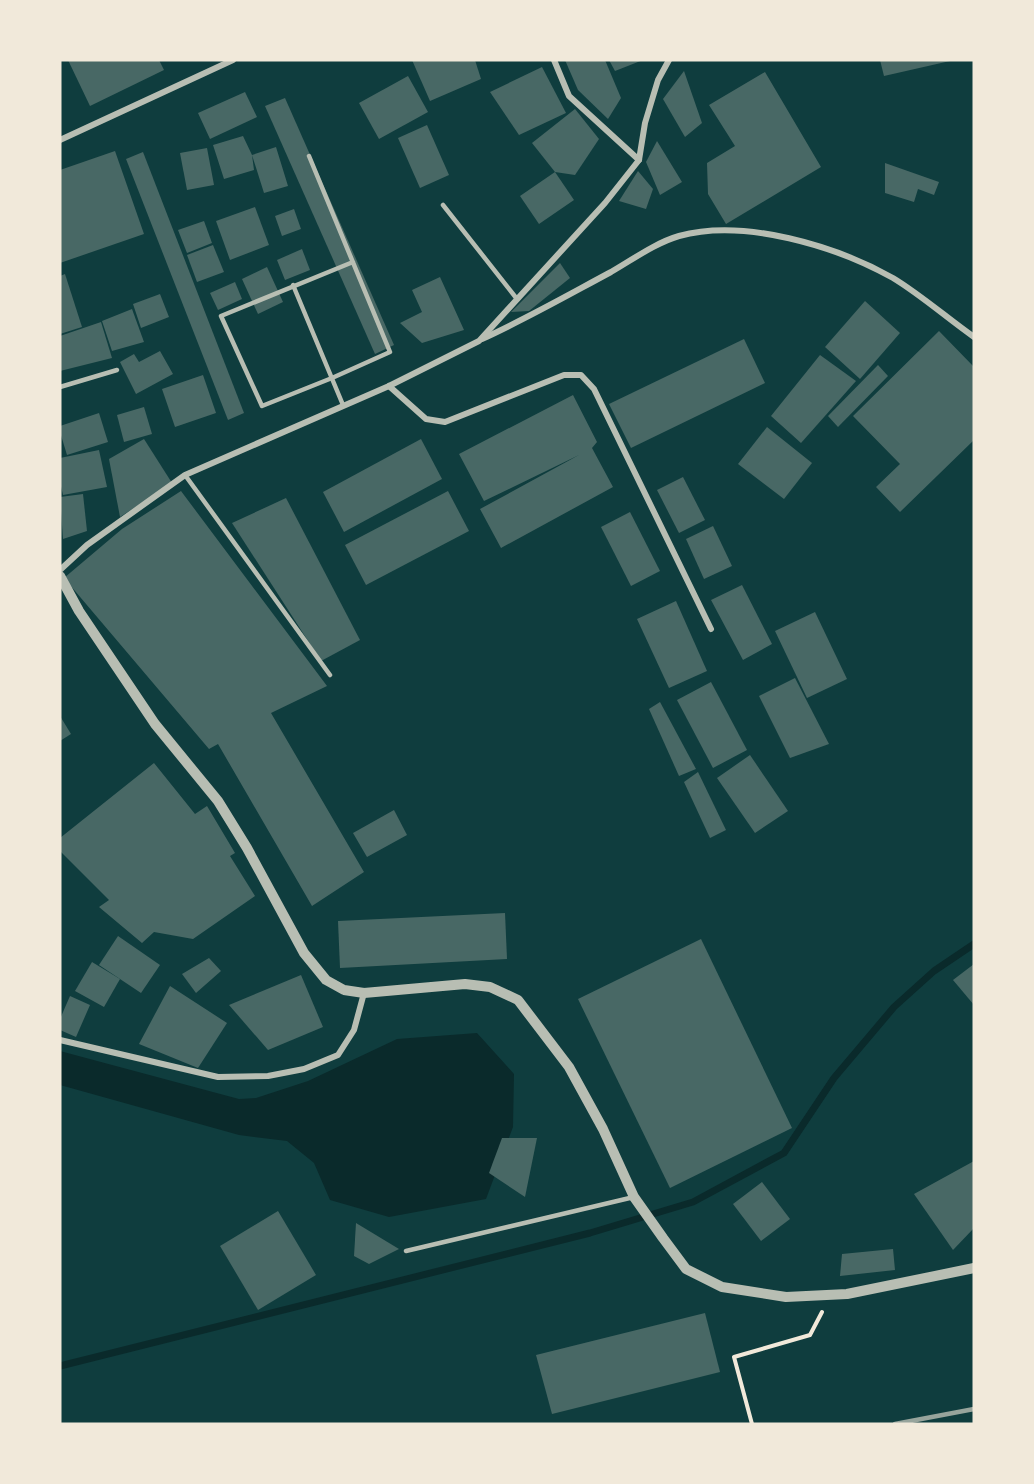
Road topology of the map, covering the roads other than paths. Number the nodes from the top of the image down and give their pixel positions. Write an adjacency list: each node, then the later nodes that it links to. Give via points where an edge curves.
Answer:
1 (233, 60): 4 (street)
2 (554, 60): 6 (street, via 569,96)
3 (669, 60): 6 (street, via 654,90)
4 (60, 140)
5 (309, 156): 8 (lane)
6 (639, 160): 10 (street, via 605,204)
7 (443, 205): 10 (lane)
8 (353, 262): 9 (lane); 14 (lane, via 390,352)
9 (293, 285): 14 (lane); 14 (lane, via 221,316 262,406)
10 (517, 299): 12 (street)
11 (974, 337): 12 (street, via 893,279 837,253 773,233 716,230 678,236)
12 (479, 341): 15 (street)
13 (117, 370): 16 (lane)
14 (332, 378): 17 (lane)
15 (389, 386): 17 (street); 21 (street, via 426,419 445,422 564,375 581,375 594,389)
16 (60, 387)
17 (343, 405): 18 (street)
18 (185, 475): 19 (street, via 87,545); 22 (lane)
19 (60, 570)
20 (60, 576): 23 (street, via 154,724 218,801 315,969 344,990)
21 (711, 629)
22 (330, 675)
23 (364, 993): 24 (street, via 354,1030 338,1055 304,1069 268,1076 218,1077); 25 (street, via 465,984 490,987 518,1000 569,1067)
24 (60, 1040)
25 (637, 1202): 26 (lane); 27 (street, via 686,1269 722,1287 786,1297 847,1294)
26 (406, 1251)
27 (974, 1268)

